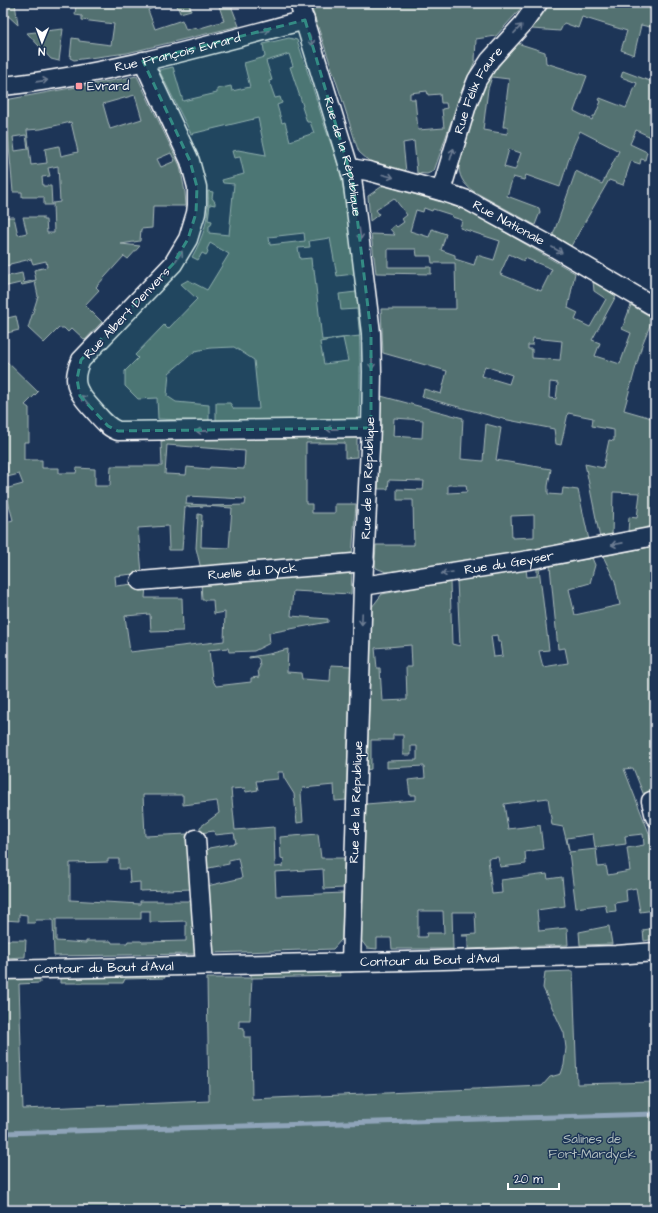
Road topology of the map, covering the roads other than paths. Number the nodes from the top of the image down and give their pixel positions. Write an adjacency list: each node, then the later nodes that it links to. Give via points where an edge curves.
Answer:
1 (299, 3): 3 (street, Rue de la République)
2 (538, 3): 7 (street, Rue Félix Faure, one-way to 2, via 477,80 490,60 523,24)
3 (305, 20): 4 (street, Rue François Evrard, one-way to 3); 6 (street, Rue de la République, one-way to 6)
4 (143, 61): 5 (street, Rue François Evrard, one-way to 4, via 64,78); 9 (street, Rue Albert Denvers, one-way to 4, via 118,431 108,426 80,396 77,379 81,360 173,264 188,239 196,213 197,187 190,162)
5 (3, 86)
6 (350, 168): 7 (street, Rue Nationale, one-way to 7); 9 (street, Rue de la République, one-way to 9, via 370,320)
7 (441, 191): 8 (street, Rue Nationale, one-way to 8, via 480,206)
8 (655, 307)
9 (370, 428): 11 (street, Rue de la République)
10 (655, 536): 13 (street, Rue du Geyser, one-way to 13, via 528,560)
11 (365, 562): 12 (street, Ruelle du Dyck); 13 (street, Rue de la République)
12 (140, 580)
13 (363, 586): 16 (street, Rue de la République, one-way to 16)
14 (196, 838): 17 (street)
15 (655, 952): 16 (street, Contour du Bout d'Aval)
16 (351, 962): 17 (street, Contour du Bout d'Aval)
17 (205, 965): 18 (street, Contour du Bout d'Aval)
18 (3, 970)

